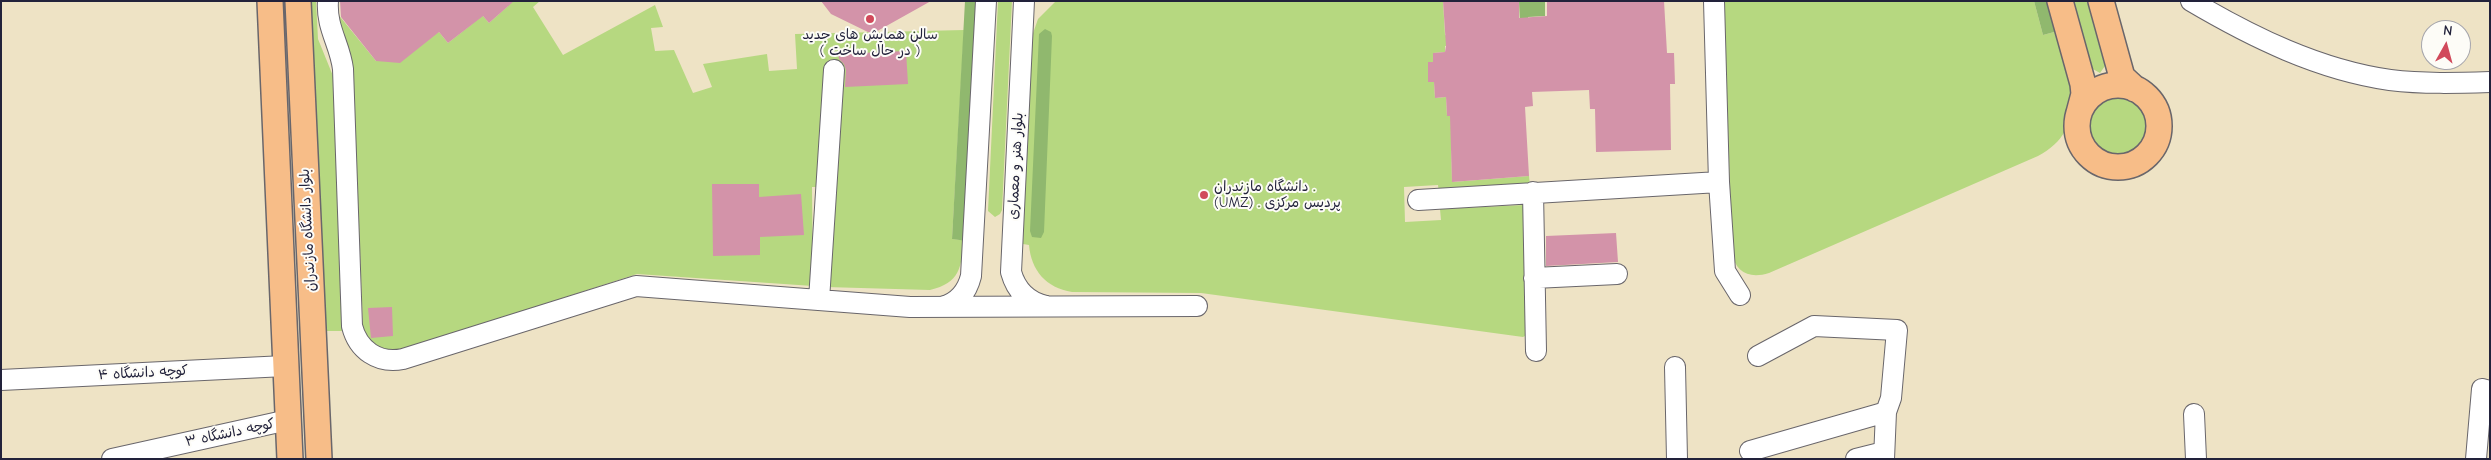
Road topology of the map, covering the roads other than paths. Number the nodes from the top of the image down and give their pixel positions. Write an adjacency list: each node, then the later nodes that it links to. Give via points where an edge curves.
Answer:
1 (270, 1): 27 (main road, بلوار دانشگاه مازندران)
2 (298, 1): 29 (main road, بلوار دانشگاه مازندران)
3 (328, 1): 20 (street, via 329,26 342,65 352,326 359,343 373,356 384,360 403,359 636,286)
4 (986, 1): 23 (street, via 971,276 967,289 958,300)
5 (1714, 1): 14 (street)
6 (2060, 1): 13 (main road, via 2083,84)
7 (2101, 1): 12 (main road, via 2122,77)
8 (2191, 1): 11 (street, via 2277,47 2358,74 2432,83)
9 (1026, 5): 22 (street, بلوار هنر و معماری, via 1012,272 1018,289 1027,298)
10 (834, 70): 20 (street)
11 (2490, 82)
12 (2135, 89): 13 (main road, via 2123,86 2104,88 2088,98); 13 (main road, via 2154,105 2159,130 2153,148 2134,164 2110,166 2093,158 2079,138)
13 (2079, 114)
14 (1719, 182): 15 (street); 19 (street, via 1725,271)
15 (1533, 192): 16 (street); 18 (street)
16 (1418, 200)
17 (1617, 274): 18 (street)
18 (1534, 278): 24 (street)
19 (1740, 295)
20 (818, 300): 23 (street)
21 (1197, 306): 22 (street)
22 (1054, 307): 23 (street)
23 (937, 308)
24 (1536, 351)
25 (1758, 356): 31 (street, via 1814,326 1897,330 1891,398)
26 (1675, 366): 39 (street)
27 (286, 374): 28 (street, کوچه دانشگاه ۴); 29 (main road); 33 (main road, بلوار دانشگاه مازندران)
28 (1, 380)
29 (315, 383): 38 (main road, بلوار دانشگاه مازندران)
30 (2486, 390): 42 (street)
31 (1886, 412): 34 (street); 35 (street)
32 (2194, 414): 41 (street)
33 (288, 420): 36 (street, کوچه دانشگاه ۳); 37 (main road, بلوار دانشگاه مازندران)
34 (1750, 451)
35 (1884, 455): 40 (street)
36 (112, 459)
37 (290, 459)
38 (319, 459)
39 (1677, 459)
40 (1856, 459)
41 (2196, 459)
42 (2476, 459)

